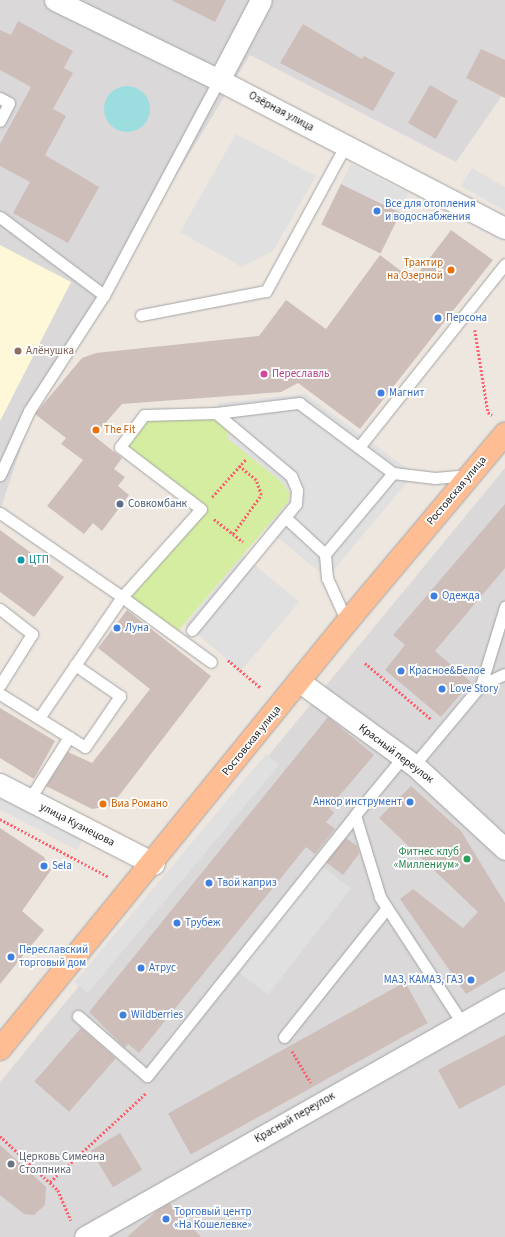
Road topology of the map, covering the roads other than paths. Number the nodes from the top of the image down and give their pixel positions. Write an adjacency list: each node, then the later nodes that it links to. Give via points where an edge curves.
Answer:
1 (55, 0): 3 (street, Озёрная улица)
2 (261, 0): 3 (street)
3 (219, 80): 6 (street, Озёрная улица); 10 (lane)
4 (0, 98): 5 (lane, via 9,103)
5 (0, 121)
6 (346, 146): 8 (street, Озёрная улица); 11 (lane, via 266,291)
7 (0, 217): 10 (lane)
8 (505, 228)
9 (505, 264): 14 (lane)
10 (104, 294): 16 (lane, via 29,411)
11 (141, 314)
12 (216, 413): 14 (lane, via 299,403); 19 (lane, via 291,476 297,490 296,504); 21 (lane, via 144,415 120,447 200,509)
13 (505, 434): 17 (main road, Ростовская улица)
14 (359, 447): 15 (lane)
15 (393, 473): 17 (lane, via 434,478); 20 (lane)
16 (0, 475)
17 (471, 475): 24 (main road, Ростовская улица)
18 (0, 513): 21 (lane)
19 (286, 518): 20 (lane); 25 (lane)
20 (325, 554): 24 (lane, via 326,578)
21 (122, 597): 26 (lane); 27 (lane)
22 (505, 607): 31 (lane)
23 (0, 609): 30 (lane, via 32,634)
24 (347, 622): 29 (main road, Ростовская улица)
25 (192, 630)
26 (211, 662)
27 (75, 665): 33 (lane); 34 (lane, via 120,696 85,747)
28 (505, 674): 31 (lane)
29 (300, 682): 35 (street, Красный переулок); 40 (main road, Ростовская улица)
30 (0, 685)
31 (482, 686): 35 (lane, via 444,730)
32 (0, 694): 33 (lane)
33 (39, 718): 34 (lane)
34 (69, 737): 37 (lane)
35 (408, 761): 38 (lane); 39 (street, Красный переулок)
36 (0, 785): 37 (street, улица Кузнецова)
37 (29, 800): 40 (street, улица Кузнецова)
38 (355, 815): 41 (lane, via 380,897); 43 (lane, via 147,1076)
39 (505, 850)
40 (154, 864): 46 (main road, Ростовская улица)
41 (387, 908): 44 (lane); 45 (lane)
42 (505, 999): 44 (street, Красный переулок)
43 (78, 1016)
44 (462, 1023): 47 (street, Красный переулок, via 322,1103)
45 (284, 1037)
46 (0, 1050)
47 (79, 1230)

